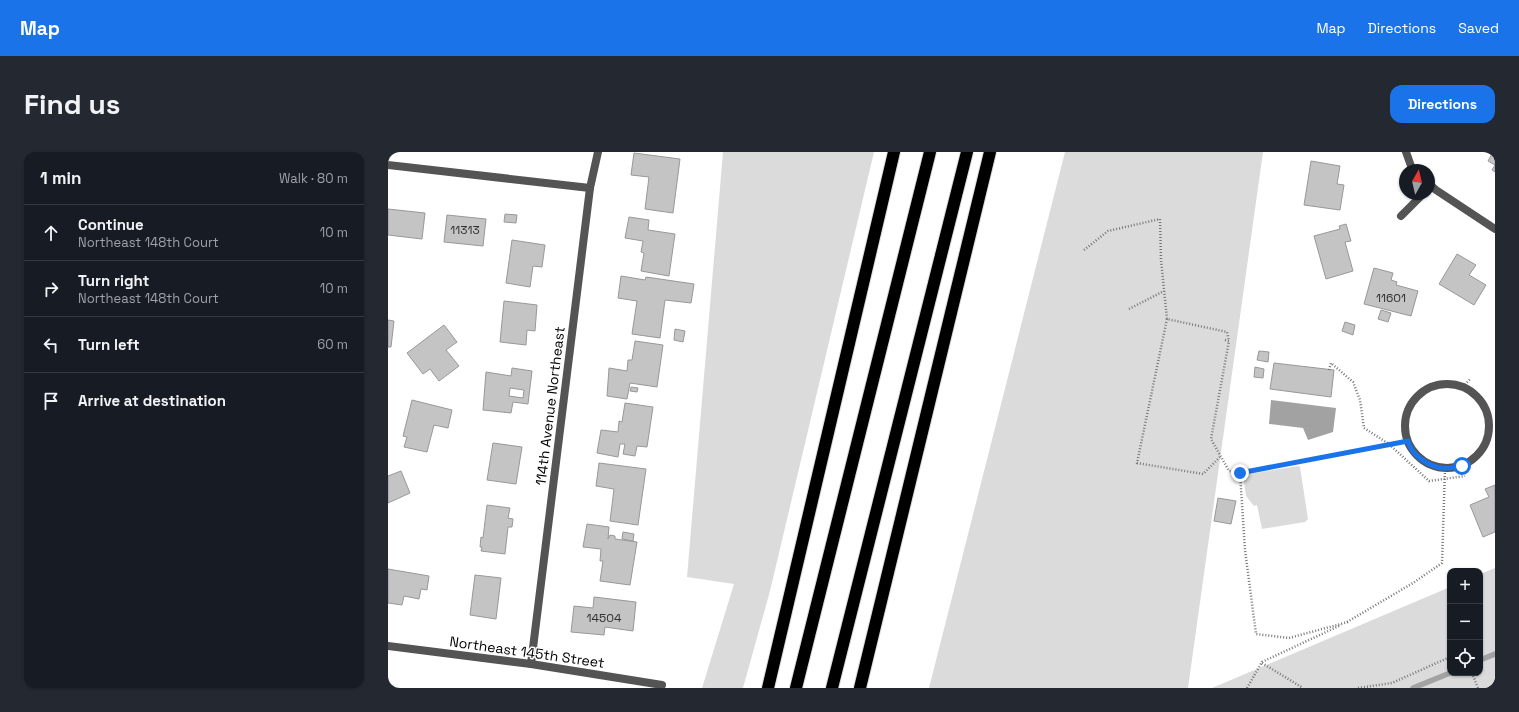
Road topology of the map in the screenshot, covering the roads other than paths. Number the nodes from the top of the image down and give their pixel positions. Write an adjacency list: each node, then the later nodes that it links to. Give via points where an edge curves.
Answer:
1 (598, 152): 9 (street, 114th Avenue Northeast)
2 (894, 152): 18 (highway)
3 (930, 152): 19 (highway)
4 (967, 152): 20 (highway)
5 (990, 152): 21 (highway)
6 (1406, 152): 7 (street)
7 (1410, 164)
8 (388, 165): 9 (street)
9 (590, 188): 16 (street, 114th Avenue Northeast)
10 (1435, 189): 13 (street)
11 (1417, 200): 12 (street)
12 (1401, 216)
13 (1495, 229)
14 (1492, 415): 14 (street, via 1488,437 1480,453 1462,466 1445,468 1422,461 1409,445 1405,426 1410,406 1424,391 1440,385 1463,387 1480,399)
15 (388, 646): 16 (street, Northeast 145th Street)
16 (531, 664): 17 (street, Northeast 145th Street)
17 (662, 685)
18 (768, 688)
19 (796, 688)
20 (832, 688)
21 (860, 688)

